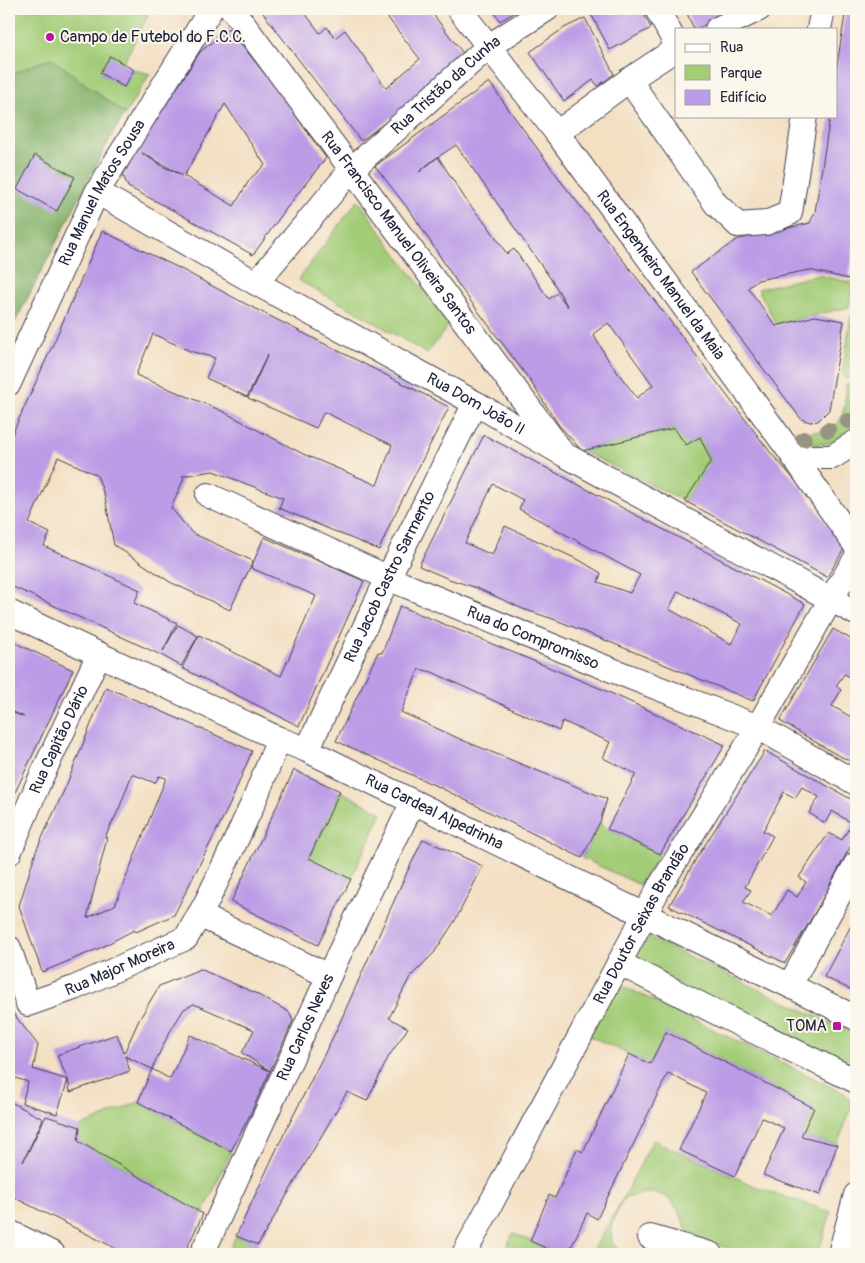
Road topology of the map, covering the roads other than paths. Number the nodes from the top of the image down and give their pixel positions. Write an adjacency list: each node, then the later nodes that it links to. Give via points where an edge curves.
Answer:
1 (211, 9): 17 (street, Rua Manuel Matos Sousa)
2 (232, 9): 16 (street, Rua Francisco Manuel Oliveira Santos)
3 (459, 9): 11 (street, Rua Engenheiro Manuel da Maia)
4 (547, 9): 11 (street, Rua Tristão da Cunha)
5 (658, 9): 10 (street)
6 (759, 9): 8 (street)
7 (822, 9): 9 (street)
8 (719, 28)
9 (819, 28)
10 (675, 42)
11 (489, 46): 15 (street, Rua Engenheiro Manuel da Maia); 16 (street, Rua Tristão da Cunha)
12 (675, 50): 13 (street)
13 (628, 80): 14 (street, via 716,204 738,225 766,223 790,213); 15 (street)
14 (805, 118)
15 (557, 133): 23 (street, Rua Engenheiro Manuel da Maia)
16 (352, 169): 18 (street, Rua Tristão da Cunha); 22 (street, Rua Francisco Manuel Oliveira Santos)
17 (97, 192): 18 (street, Rua Dom João II); 19 (street, Rua Manuel Matos Sousa)
18 (256, 283): 20 (street, Rua Dom João II)
19 (9, 383)
20 (475, 403): 22 (street, Rua Dom João II); 27 (street, Rua Jacob Castro Sarmento)
21 (856, 442): 23 (street, via 832,457)
22 (565, 455): 28 (street, Rua Dom João II)
23 (794, 457): 25 (street, Rua Engenheiro Manuel da Maia)
24 (208, 495): 27 (street, Rua do Compromisso)
25 (856, 546)
26 (856, 558): 28 (street, Rua Doutor Seixas Brandão)
27 (388, 578): 32 (street, Rua do Compromisso); 34 (street, Rua Jacob Castro Sarmento)
28 (831, 599): 30 (street, Rua Dom João II); 32 (street, Rua Doutor Seixas Brandão)
29 (9, 612): 31 (street, Rua Cardeal Alpedrinha)
30 (856, 613)
31 (99, 654): 33 (street, Rua Cardeal Alpedrinha); 37 (street, Rua Capitão Dário)
32 (758, 728): 35 (street, Rua do Compromisso); 39 (street, Rua Doutor Seixas Brandão)
33 (279, 739): 34 (street, Rua Cardeal Alpedrinha); 40 (street, Rua Major Moreira, via 254,801)
34 (307, 750): 36 (street, Rua Cardeal Alpedrinha)
35 (856, 782)
36 (413, 802): 39 (street, Rua Cardeal Alpedrinha); 43 (street, Rua Carlos Neves)
37 (9, 853)
38 (856, 864): 44 (street)
39 (644, 914): 42 (street, Rua Doutor Seixas Brandão); 44 (street, Rua Cardeal Alpedrinha)
40 (199, 915): 41 (street, Rua Major Moreira, via 186,938 74,988 28,1004); 43 (street)
41 (9, 948)
42 (620, 963): 46 (street); 52 (street, Rua Doutor Seixas Brandão)
43 (329, 976): 51 (street, Rua Carlos Neves)
44 (790, 985): 45 (street, Rua Cardeal Alpedrinha)
45 (856, 1018)
46 (856, 1081)
47 (856, 1195): 54 (street)
48 (9, 1232): 50 (street)
49 (650, 1237): 53 (street)
50 (52, 1254)
51 (202, 1254)
52 (464, 1254)
53 (710, 1254)
54 (840, 1254)

